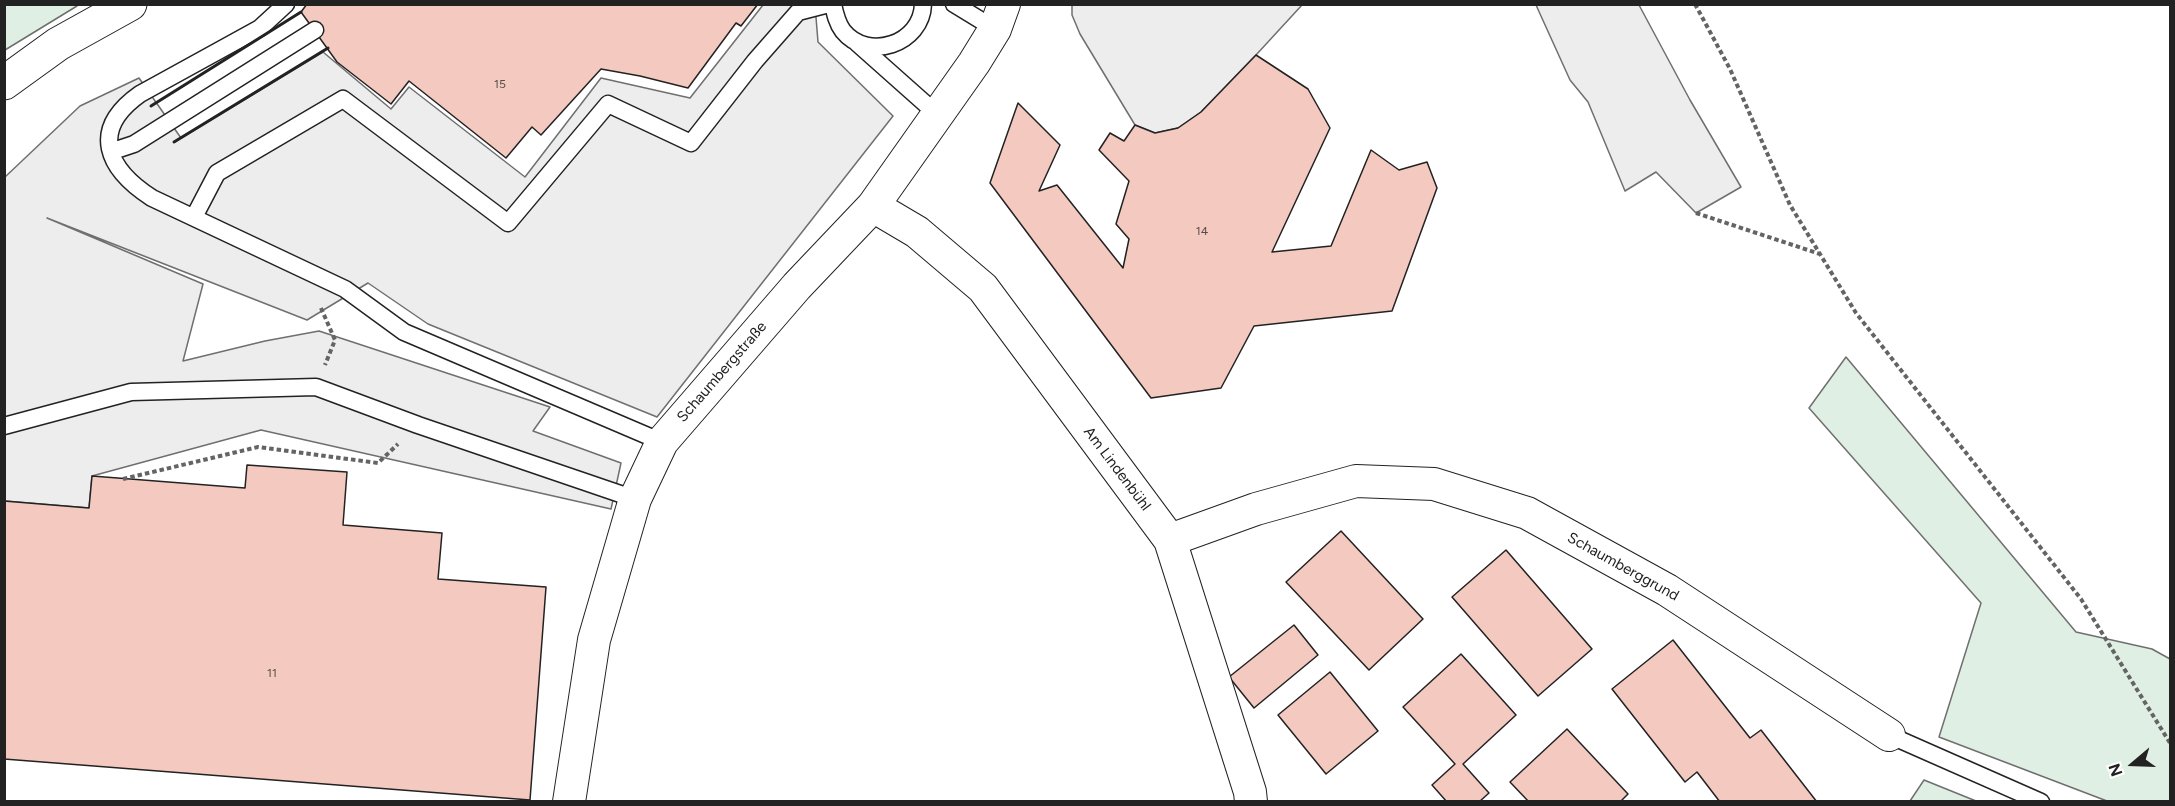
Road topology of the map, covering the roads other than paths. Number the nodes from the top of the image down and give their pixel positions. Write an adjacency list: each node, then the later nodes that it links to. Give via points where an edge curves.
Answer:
1 (130, 4): 10 (highway, via 58,44)
2 (286, 4): 12 (lane, via 260,28 140,94 122,108 110,137)
3 (828, 4): 14 (lane, via 798,12 691,143 608,104 508,223 343,99 217,173)
4 (833, 4): 9 (lane, via 843,31)
5 (923, 4): 9 (lane, via 918,24 896,44 868,46)
6 (954, 4): 7 (lane)
7 (999, 17): 11 (street, Schaumbergstraße, via 974,63)
8 (315, 30): 12 (lane, via 134,144)
9 (855, 40): 11 (lane)
10 (4, 83)
11 (938, 115): 13 (street, Schaumbergstraße)
12 (111, 149): 14 (lane, via 117,168 135,187)
13 (873, 206): 16 (street, Schaumbergstraße, via 797,286); 18 (street, Am Lindenbühl, via 917,232 983,288)
14 (194, 217): 16 (lane, via 345,289 404,332)
15 (4, 426): 17 (lane, via 131,392 316,387)
16 (662, 442): 17 (street, Schaumbergstraße)
17 (635, 499): 20 (street, Schaumbergstraße, via 594,640)
18 (1170, 540): 19 (street, Schaumberggrund, via 1256,509 1356,481 1434,484 1527,513 1657,584); 21 (street, Am Lindenbühl)
19 (1889, 735): 22 (lane, Schaumberggrund)
20 (569, 801)
21 (1251, 801)
22 (2041, 801)

